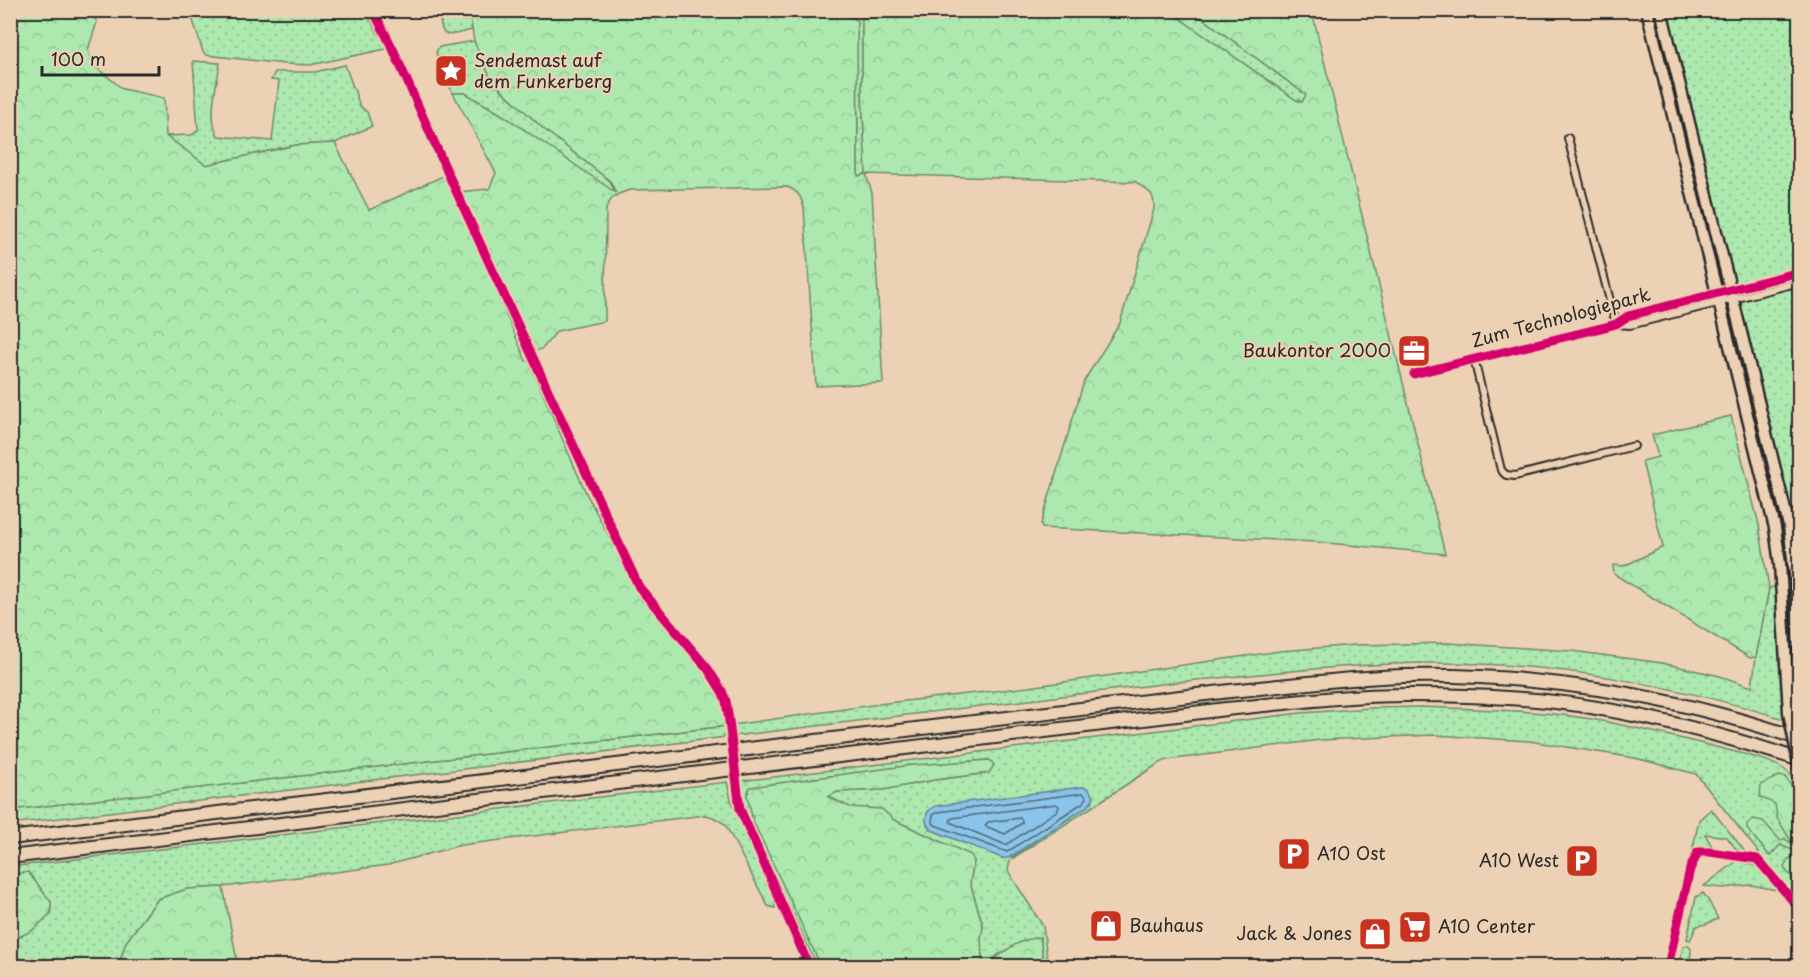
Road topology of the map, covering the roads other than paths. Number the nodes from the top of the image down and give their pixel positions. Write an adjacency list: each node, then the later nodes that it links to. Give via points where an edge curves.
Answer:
1 (373, 10): 4 (street)
2 (1647, 10): 9 (main road)
3 (1661, 10): 8 (main road)
4 (425, 118)
5 (1568, 138): 10 (street)
6 (1800, 272): 8 (street)
7 (1800, 282): 8 (street)
8 (1732, 295): 9 (street, Zum Technologiepark); 14 (main road)
9 (1719, 298): 10 (street, Zum Technologiepark, via 1628,316); 15 (main road, via 1768,496)
10 (1616, 324): 11 (street, Zum Technologiepark)
11 (1474, 359): 12 (street, Zum Technologiepark); 13 (street, via 1501,470 1506,475)
12 (1414, 374)
13 (1634, 446)
14 (1797, 563): 15 (main road); 16 (main road)
15 (1780, 564): 19 (main road, bridge, via 1789,712)
16 (1800, 688)
17 (1800, 739): 20 (highway, via 1695,709 1601,690 1522,680 1403,676 1222,692)
18 (1800, 760): 21 (highway, via 1738,740 1597,708 1467,696 1330,699)
19 (1800, 769)
20 (10, 838)
21 (10, 856)
22 (1800, 909): 23 (street, via 1757,859 1698,852 1690,869)
23 (1668, 966)

